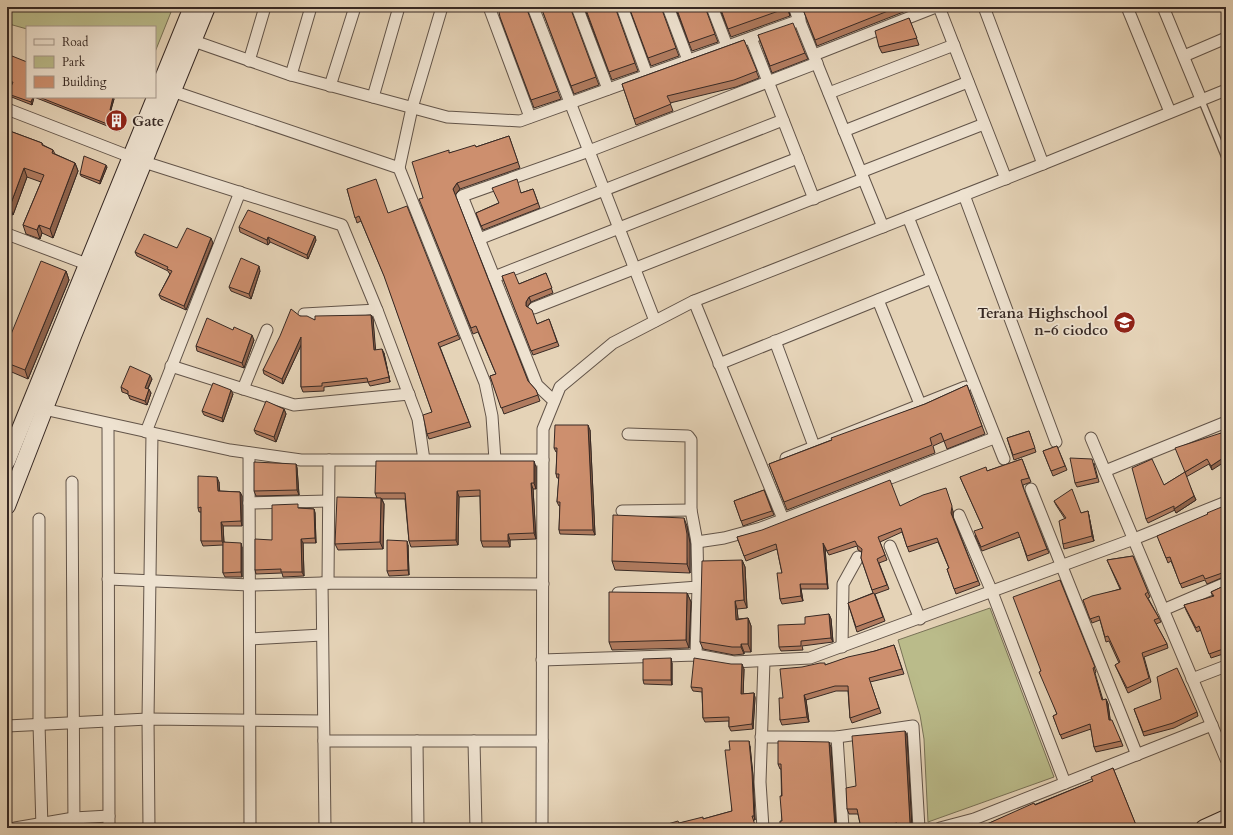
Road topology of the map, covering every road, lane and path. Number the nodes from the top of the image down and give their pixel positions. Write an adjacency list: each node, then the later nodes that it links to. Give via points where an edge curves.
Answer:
1 (192, 7): 21 (street)
2 (207, 7): 21 (street)
3 (265, 7): 29 (street)
4 (311, 7): 30 (street)
5 (355, 7): 34 (street)
6 (399, 7): 39 (street)
7 (442, 7): 42 (street)
8 (489, 7): 45 (street)
9 (533, 7): 41 (street)
10 (577, 7): 35 (street)
11 (622, 7): 31 (street)
12 (668, 7): 28 (street)
13 (712, 7): 25 (street)
14 (817, 7): 20 (street)
15 (936, 7): 27 (street)
16 (939, 7): 24 (street)
17 (984, 7): 53 (street)
18 (1127, 7): 44 (street)
19 (1164, 7): 26 (street)
20 (797, 14): 22 (street); 27 (street)
21 (186, 38): 29 (street); 37 (street); 51 (street)
22 (751, 38): 25 (street); 32 (street)
23 (1226, 38): 26 (street)
24 (954, 45): 33 (street); 38 (street)
25 (727, 46): 28 (street)
26 (1184, 56): 40 (street)
27 (815, 59): 32 (street); 38 (street)
28 (688, 60): 31 (street)
29 (249, 61): 30 (street)
30 (291, 75): 34 (street)
31 (647, 75): 35 (street)
32 (768, 82): 46 (street); 49 (street)
33 (968, 82): 47 (street); 48 (street)
34 (330, 86): 39 (street)
35 (608, 89): 41 (street)
36 (1226, 90): 40 (street)
37 (172, 91): 51 (street); 54 (street)
38 (829, 93): 48 (street)
39 (373, 97): 42 (street)
40 (1201, 99): 44 (street); 52 (lane)
41 (570, 103): 45 (street); 49 (street)
42 (412, 108): 45 (street, via 447,117 520,121); 54 (street)
43 (7, 109): 51 (street)
44 (1170, 112): 53 (street)
45 (530, 117)
46 (783, 120): 50 (street); 57 (street)
47 (984, 124): 55 (street); 56 (street)
48 (844, 132): 55 (street)
49 (589, 151): 57 (street); 65 (street, via 462,196)
50 (798, 158): 60 (street); 63 (street)
51 (137, 160): 58 (street); 66 (street)
52 (1226, 160)
53 (1043, 164): 56 (street)
54 (399, 168): 99 (street, via 485,384 492,416)
55 (862, 176): 60 (street); 62 (street)
56 (1006, 179): 59 (street)
57 (604, 189): 63 (street); 65 (street)
58 (240, 192): 73 (street, via 342,225); 79 (street)
59 (964, 195): 61 (street); 93 (street)
60 (814, 198): 67 (street)
61 (908, 217): 62 (street); 69 (street)
62 (883, 227): 71 (street)
63 (619, 229): 67 (street); 68 (street)
64 (7, 234): 66 (street)
65 (479, 239): 68 (street)
66 (93, 266): 84 (street); 86 (street)
67 (635, 269): 72 (street); 75 (street)
68 (494, 277): 83 (street, via 537,385)
69 (932, 278): 70 (street); 80 (street)
70 (878, 300): 77 (street); 85 (street)
71 (694, 301): 75 (street); 78 (street)
72 (534, 308)
73 (377, 310): 74 (street); 82 (street)
74 (304, 314)
75 (655, 321): 83 (street, via 613,343 560,387)
76 (267, 330): 81 (street)
77 (775, 342): 78 (street); 94 (street)
78 (719, 364): 102 (street)
79 (171, 366): 81 (street); 89 (street)
80 (974, 384): 85 (street); 91 (street)
81 (243, 389): 82 (street, via 294,405)
82 (409, 394): 98 (street, via 418,419)
83 (554, 401): 100 (street, via 543,429)
84 (30, 403): 86 (street); 101 (street)
85 (920, 404): 94 (street)
86 (44, 410): 88 (street); 109 (street)
87 (1226, 422): 103 (street)
88 (108, 424): 89 (street); 120 (street)
89 (149, 433): 95 (street); 121 (street)
90 (628, 434): 110 (street, via 688,436 692,446)
91 (994, 438): 96 (street); 114 (street)
92 (1092, 438): 103 (street)
93 (1056, 442)
94 (814, 446): 102 (street)
95 (250, 453): 97 (street, via 301,460); 108 (street)
96 (1004, 459)
97 (329, 460): 98 (street); 106 (street)
98 (424, 460): 99 (street)
99 (495, 460): 100 (street)
100 (543, 460): 124 (street)
101 (7, 462)
102 (771, 465): 114 (street)
103 (1105, 471): 115 (street)
104 (72, 482): 143 (street)
105 (1031, 489): 119 (street)
106 (328, 501): 108 (street); 122 (street)
107 (1226, 502): 115 (street)
108 (249, 503): 125 (street)
109 (7, 506)
110 (691, 510): 111 (street); 116 (street)
111 (622, 511)
112 (959, 515): 127 (street)
113 (39, 519): 144 (street)
114 (783, 519): 116 (street, via 761,528)
115 (1134, 539): 119 (street); 129 (street)
116 (698, 542): 126 (street)
117 (890, 546): 130 (street)
118 (858, 557): 133 (street, via 843,584)
119 (1062, 565): 127 (street); 153 (street)
120 (108, 579): 121 (street); 141 (street)
121 (150, 580): 125 (street); 139 (street)
122 (325, 583): 124 (street); 125 (street); 131 (street)
123 (1226, 583): 129 (street)
124 (543, 584): 135 (street)
125 (250, 585): 132 (street)
126 (698, 587): 128 (street); 134 (street)
127 (992, 592): 130 (street); 155 (street)
128 (618, 593)
129 (1163, 610): 138 (street)
130 (920, 619): 133 (street)
131 (322, 635): 132 (street); 142 (street)
132 (250, 639): 140 (street)
133 (842, 647): 136 (street, via 810,658)
134 (696, 655): 135 (street); 136 (street, via 734,662)
135 (542, 660): 152 (street)
136 (764, 661): 147 (street)
137 (1226, 666): 138 (street)
138 (1192, 679): 146 (street)
139 (148, 719): 140 (street); 141 (street); 162 (street)
140 (250, 719): 142 (street); 163 (street)
141 (109, 721): 143 (street); 156 (street)
142 (323, 721): 149 (street)
143 (75, 722): 144 (street); 158 (street)
144 (39, 724): 145 (street); 159 (street)
145 (7, 726)
146 (1212, 726): 153 (street); 154 (street)
147 (761, 737): 148 (street); 168 (street)
148 (837, 738): 169 (street); 170 (street, via 913,726)
149 (324, 741): 150 (street); 164 (street)
150 (418, 741): 151 (street); 165 (street)
151 (474, 741): 152 (street); 166 (street)
152 (542, 741): 167 (street)
153 (1137, 755): 155 (street)
154 (1226, 759)
155 (1065, 783): 171 (street, via 974,819)
156 (109, 816): 158 (street); 161 (street)
157 (1226, 818): 172 (street)
158 (74, 823): 159 (street)
159 (41, 826): 160 (street)
160 (15, 828)
161 (109, 828)
162 (149, 828)
163 (250, 828)
164 (325, 828)
165 (418, 828)
166 (476, 828)
167 (542, 828)
168 (763, 828)
169 (843, 828)
170 (919, 828)
171 (940, 828)
172 (1204, 828)

